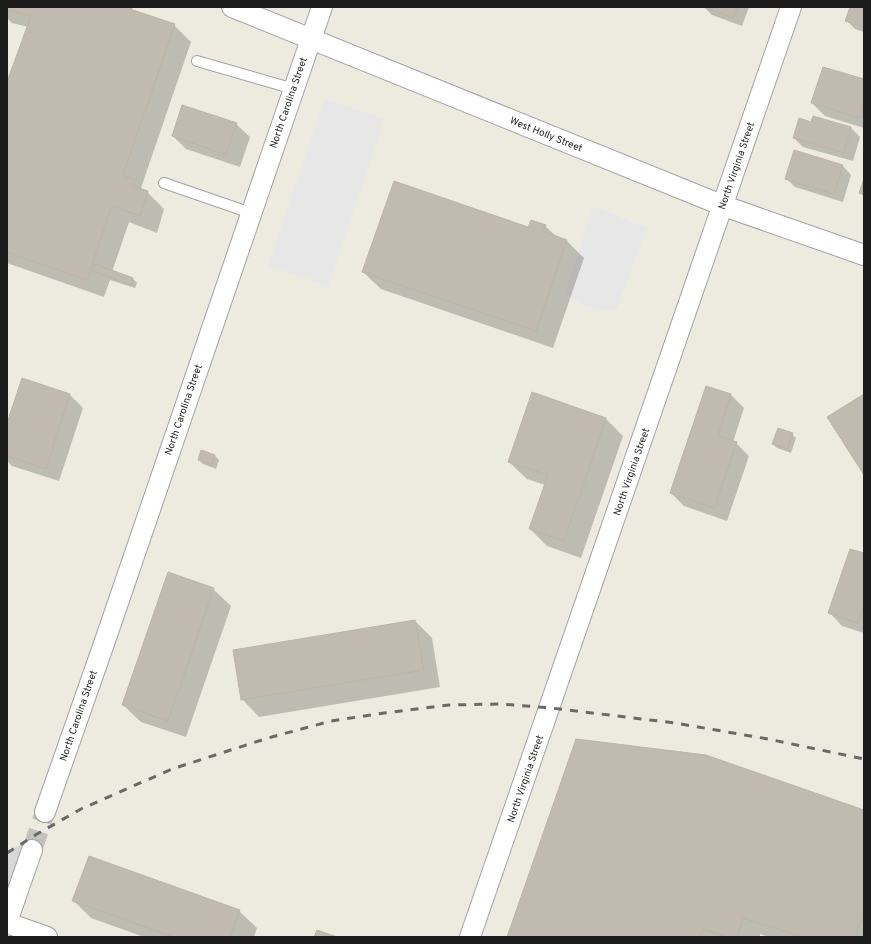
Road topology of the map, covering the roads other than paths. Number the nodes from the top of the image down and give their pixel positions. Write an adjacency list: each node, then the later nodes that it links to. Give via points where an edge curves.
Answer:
1 (232, 7): 4 (street, West Holly Street)
2 (322, 7): 4 (street, North Carolina Street)
3 (791, 7): 8 (street, North Virginia Street)
4 (311, 39): 6 (street, North Carolina Street); 8 (street, West Holly Street)
5 (197, 61): 6 (lane)
6 (294, 89): 9 (street, North Carolina Street)
7 (164, 183): 9 (lane)
8 (724, 206): 10 (street, West Holly Street); 15 (street, North Virginia Street)
9 (251, 214): 11 (street, North Carolina Street)
10 (864, 255)
11 (45, 812)
12 (32, 850): 13 (street)
13 (7, 922): 14 (street)
14 (47, 937)
15 (470, 937)

